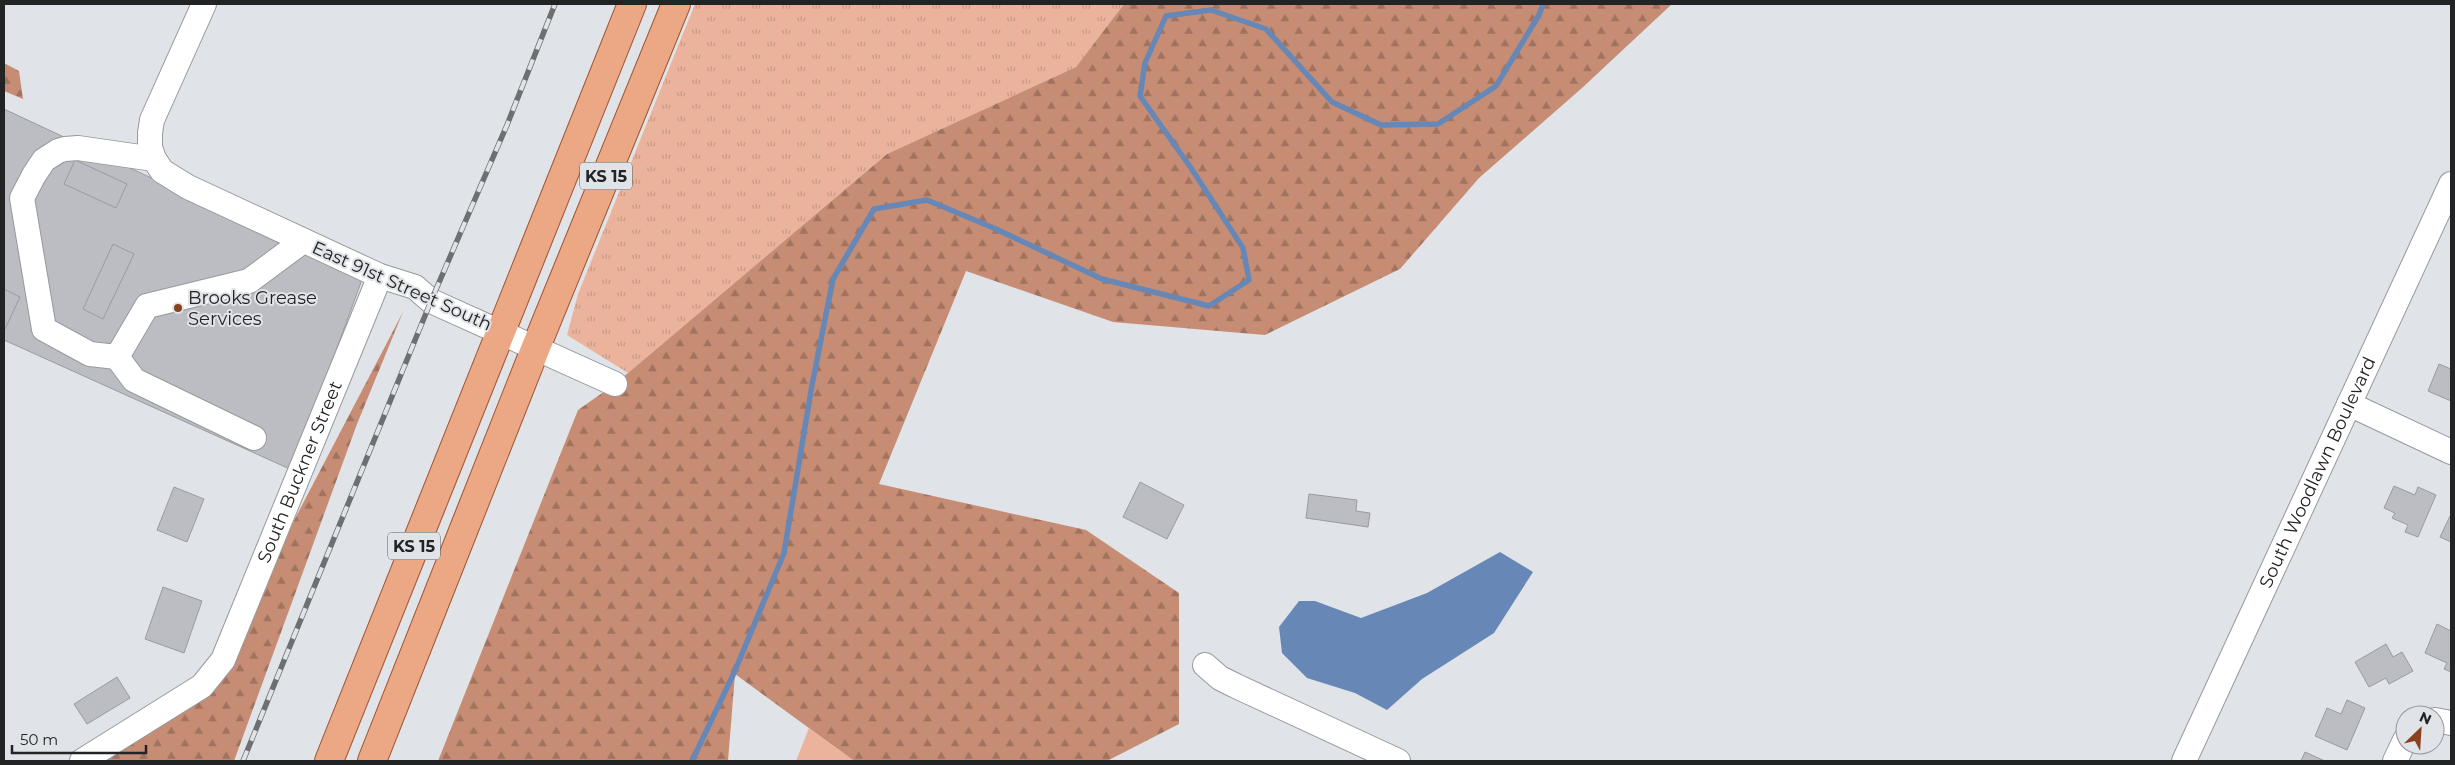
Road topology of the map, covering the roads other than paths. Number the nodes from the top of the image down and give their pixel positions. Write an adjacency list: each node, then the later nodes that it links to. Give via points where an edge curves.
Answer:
1 (204, 4): 4 (street, via 152,120 150,147)
2 (632, 4): 8 (main road, KS 15)
3 (676, 4): 9 (main road, KS 15)
4 (154, 159): 6 (street, East 91st Street South, via 162,171 188,187); 10 (street, via 78,148 58,151 44,160 22,198 44,329 90,354)
5 (2451, 184): 12 (street, South Woodlawn Boulevard)
6 (303, 241): 7 (street, East 91st Street South); 10 (street, via 249,281 147,306)
7 (380, 276): 8 (street, East 91st Street South, via 415,287 431,300); 16 (street, South Buckner Street, via 223,660 202,686)
8 (500, 330): 9 (street, East 91st Street South); 17 (main road, KS 15)
9 (536, 347): 11 (street, East 91st Street South); 18 (main road, KS 15)
10 (117, 357): 13 (street, via 134,380)
11 (615, 384)
12 (2349, 404): 14 (street); 20 (street, South Woodlawn Boulevard)
13 (254, 438)
14 (2451, 452)
15 (1205, 665): 19 (street, via 1236,686)
16 (82, 761)
17 (328, 761)
18 (372, 761)
19 (1398, 761)
20 (2184, 761)

